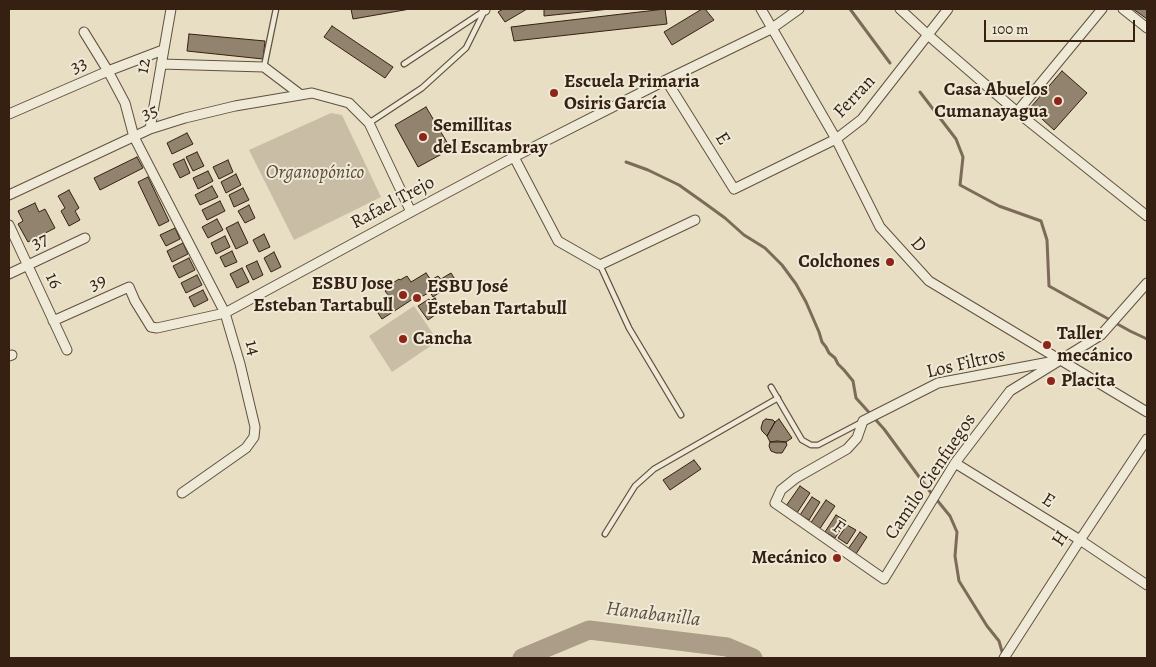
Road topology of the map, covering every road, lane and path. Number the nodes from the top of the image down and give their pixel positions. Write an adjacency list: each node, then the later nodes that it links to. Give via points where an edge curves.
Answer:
1 (170, 9): 14 (street, 12)
2 (276, 9): 17 (lane)
3 (486, 9): 16 (lane); 23 (lane, via 466,48 422,88)
4 (761, 9): 10 (street, D)
5 (799, 9): 10 (street, Rafael Trejo)
6 (900, 9): 13 (street)
7 (948, 9): 13 (street, Ferran)
8 (1102, 9): 21 (street)
9 (1123, 9): 11 (street)
10 (771, 28): 19 (street, Rafael Trejo); 26 (street, D)
11 (1147, 28)
12 (84, 32): 18 (street, 14)
13 (928, 35): 21 (street); 26 (street, Ferran, via 862,119)
14 (163, 50): 15 (street, 12); 18 (street, 33)
15 (161, 64): 17 (street); 24 (street, 12)
16 (404, 64)
17 (264, 67): 20 (street)
18 (108, 71): 22 (street, 33); 25 (street, 14, via 125,104)
19 (666, 80): 27 (street, Rafael Trejo); 28 (street, E)
20 (301, 95): 23 (street, 35, via 312,93 349,103); 24 (street, 35, via 234,106)
21 (1016, 112): 31 (street)
22 (9, 114)
23 (369, 123): 30 (street)
24 (150, 129): 25 (street, 35)
25 (134, 137): 29 (street, 35); 39 (street, 14)
26 (836, 139): 28 (street, Ferran); 43 (street, D, via 880,228 929,282)
27 (514, 157): 30 (street, Rafael Trejo); 36 (street, via 558,241)
28 (734, 189)
29 (9, 195)
30 (411, 212): 39 (street, Rafael Trejo)
31 (1147, 216)
32 (694, 220): 36 (street)
33 (9, 225): 35 (street, 16)
34 (85, 238): 35 (street, 37)
35 (28, 265): 37 (street, 37); 40 (street, 16)
36 (600, 266): 47 (lane, via 629,328)
37 (9, 274)
38 (1147, 283): 43 (street, Camilo Cienfuegos, via 1101,335)
39 (225, 314): 41 (street, Rafael Trejo); 51 (street, 14, via 255,427 254,437 246,448)
40 (53, 321): 41 (street, 39, via 129,287 151,326); 42 (street, 16)
41 (157, 328)
42 (67, 350)
43 (1060, 360): 46 (street, D); 48 (street, Los Filtros, via 938,383); 50 (street, Camilo Cienfuegos, via 1010,391)
44 (771, 386): 45 (lane)
45 (778, 398): 48 (lane, via 802,440 811,445 818,445); 52 (lane, via 654,469 635,486)
46 (1147, 412)
47 (680, 415)
48 (863, 421): 54 (street, F, via 857,438 847,449 796,478 781,490 775,503)
49 (1147, 439): 53 (street, H)
50 (955, 463): 53 (street, E); 54 (street, Camilo Cienfuegos)
51 (182, 493)
52 (605, 534)
53 (1080, 540): 55 (street, E); 56 (street, H)
54 (884, 579)
55 (1147, 586)
56 (1007, 657)

